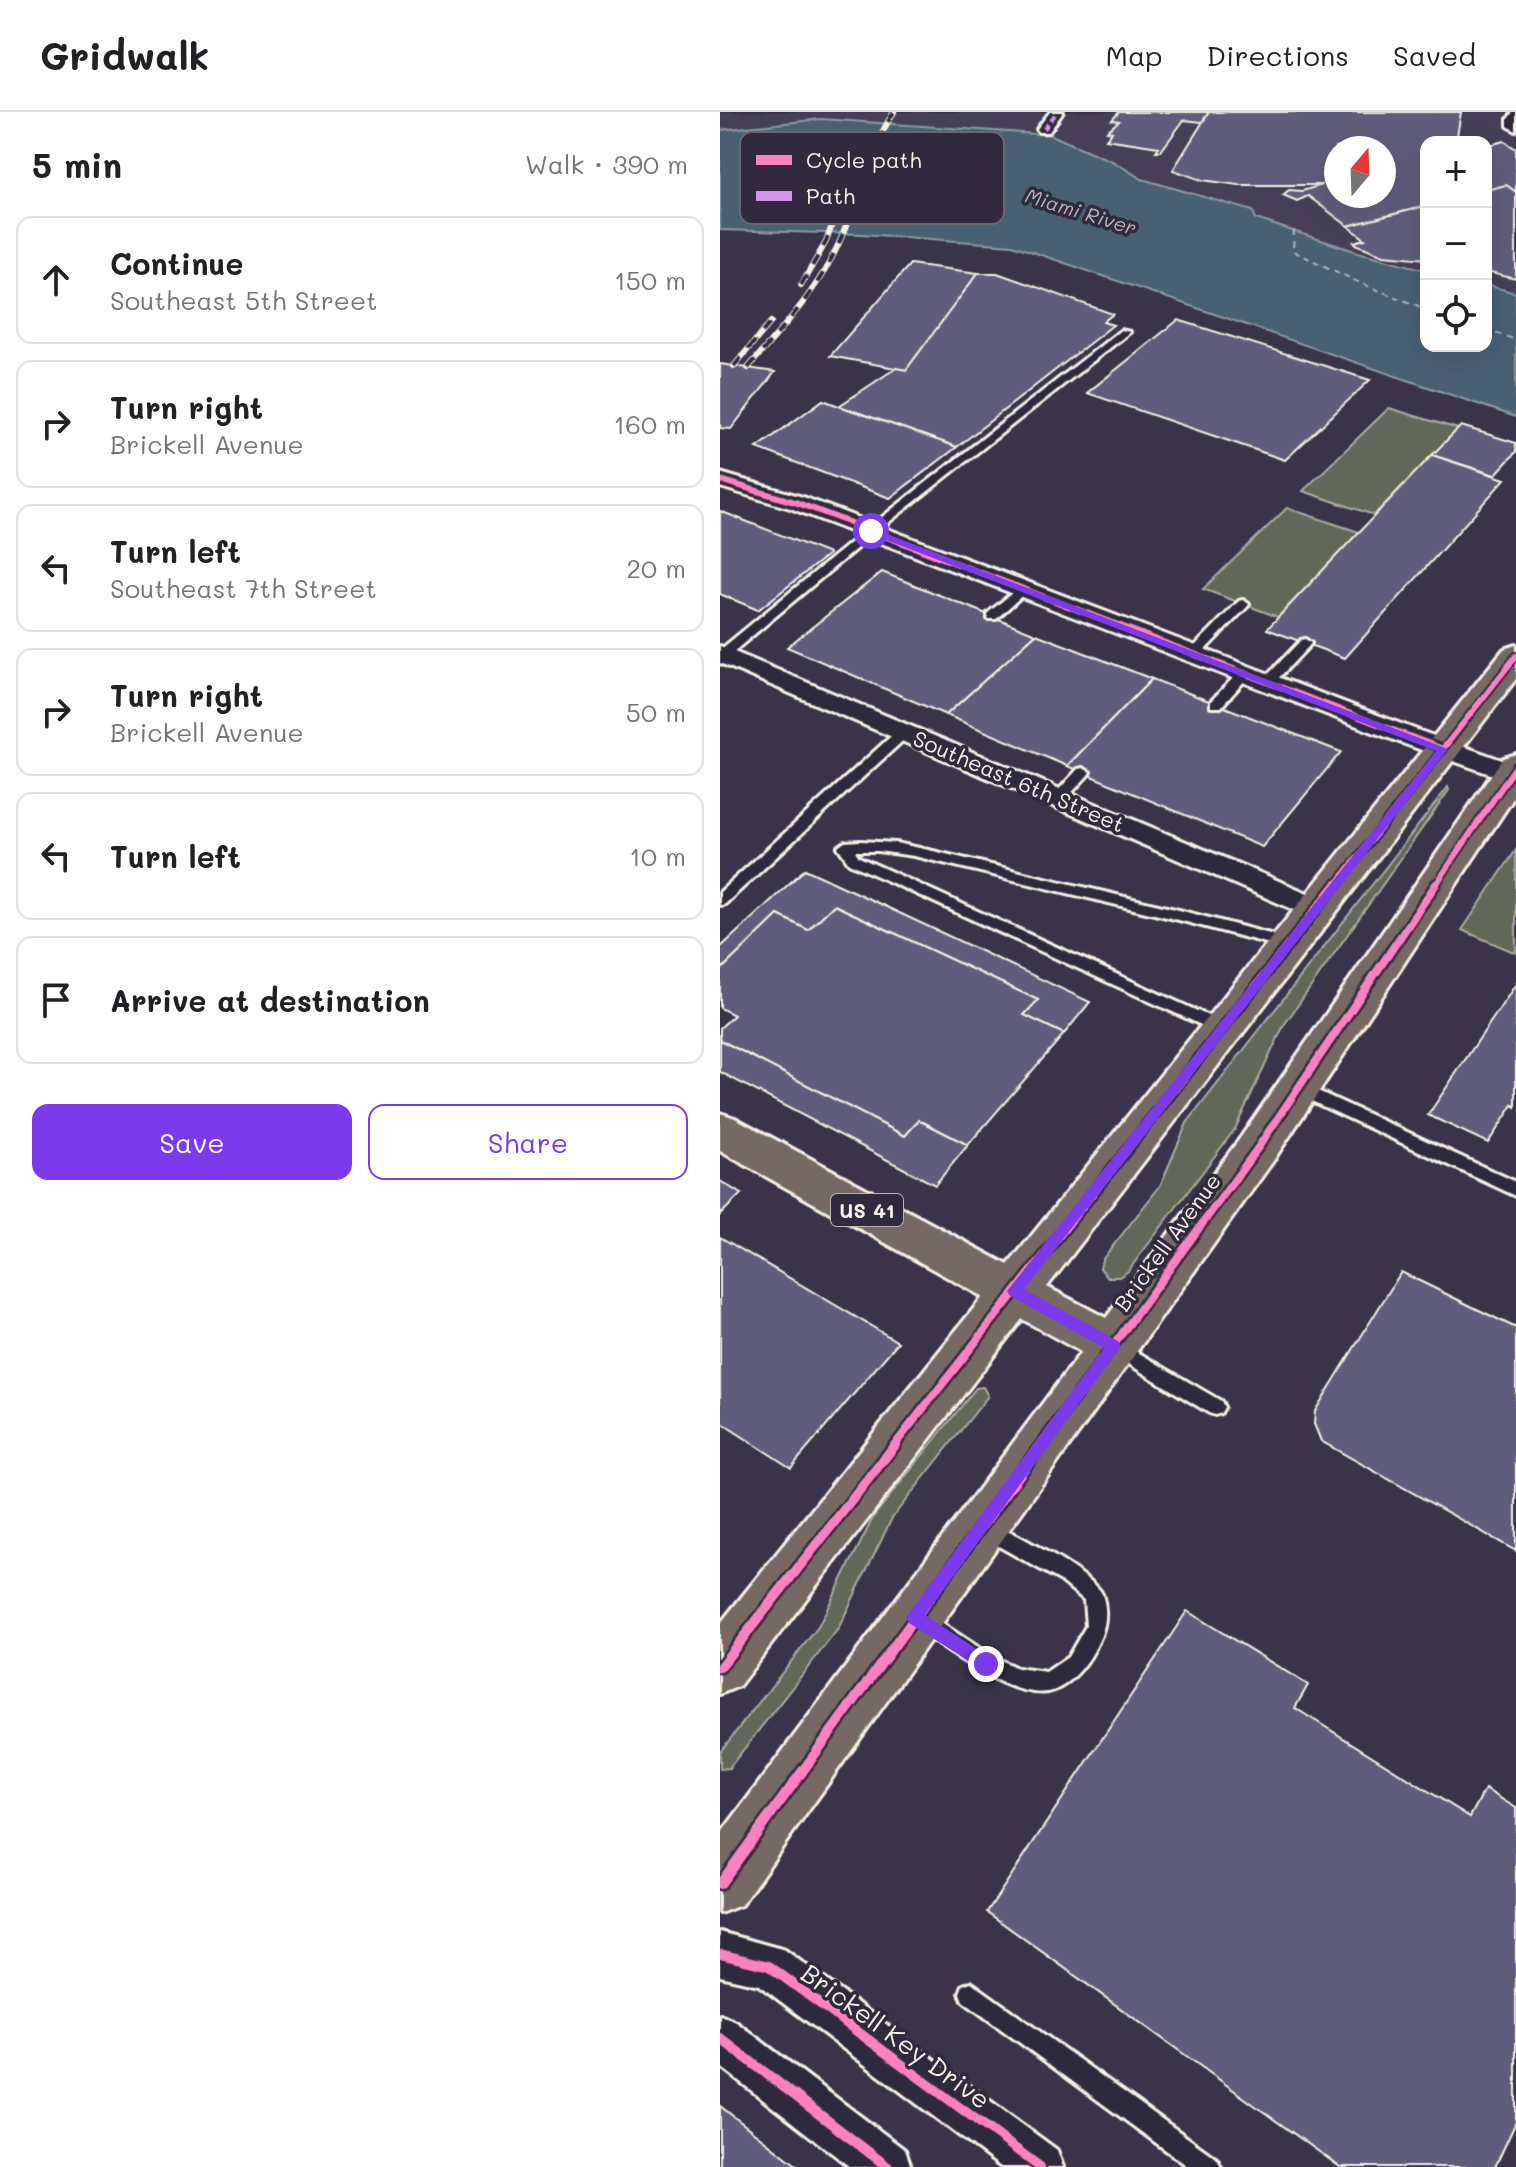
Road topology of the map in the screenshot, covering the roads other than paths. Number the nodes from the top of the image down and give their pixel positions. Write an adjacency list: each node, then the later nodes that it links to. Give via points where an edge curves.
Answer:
1 (1057, 112): 4 (street)
2 (1516, 114): 3 (lane)
3 (1516, 128)
4 (1044, 129)
5 (1125, 332): 7 (lane)
6 (720, 480): 7 (street)
7 (871, 531): 8 (street); 13 (lane)
8 (1022, 589): 10 (lane); 12 (street)
9 (1243, 604): 12 (lane)
10 (992, 616)
11 (1305, 643): 15 (lane)
12 (1194, 654): 15 (street)
13 (721, 655): 17 (street, Southeast 6th Street)
14 (1516, 656): 18 (main road)
15 (1256, 678): 16 (lane); 18 (street)
16 (1216, 704)
17 (904, 732): 21 (street, Southeast 6th Street); 22 (lane)
18 (1443, 749): 19 (street); 23 (main road)
19 (1514, 771): 26 (main road, Brickell Avenue)
20 (1083, 772): 21 (lane)
21 (1059, 798): 23 (street, Southeast 6th Street)
22 (720, 900)
23 (1319, 909): 24 (main road)
24 (1290, 945): 25 (main road); 25 (lane, via 1165,909 942,859 863,844 845,847 854,860)
25 (1223, 1029): 29 (main road)
26 (1298, 1088): 28 (lane); 30 (main road, Brickell Avenue)
27 (729, 1139): 29 (main road, US 41)
28 (1516, 1189)
29 (1014, 1291): 30 (main road, US 41); 34 (main road)
30 (1113, 1346): 31 (lane); 32 (main road, Brickell Avenue)
31 (1215, 1407)
32 (980, 1526): 33 (main road, Brickell Avenue); 33 (lane, via 1068,1575 1093,1596 1096,1628 1075,1664 1048,1682 1016,1678)
33 (914, 1617): 35 (main road, Brickell Avenue)
34 (720, 1667)
35 (720, 1884)
36 (720, 1954): 40 (street, Brickell Key Drive, via 769,1966)
37 (971, 1993): 41 (lane)
38 (720, 2038): 39 (street)
39 (888, 2167)
40 (1040, 2167)
41 (1209, 2167)

